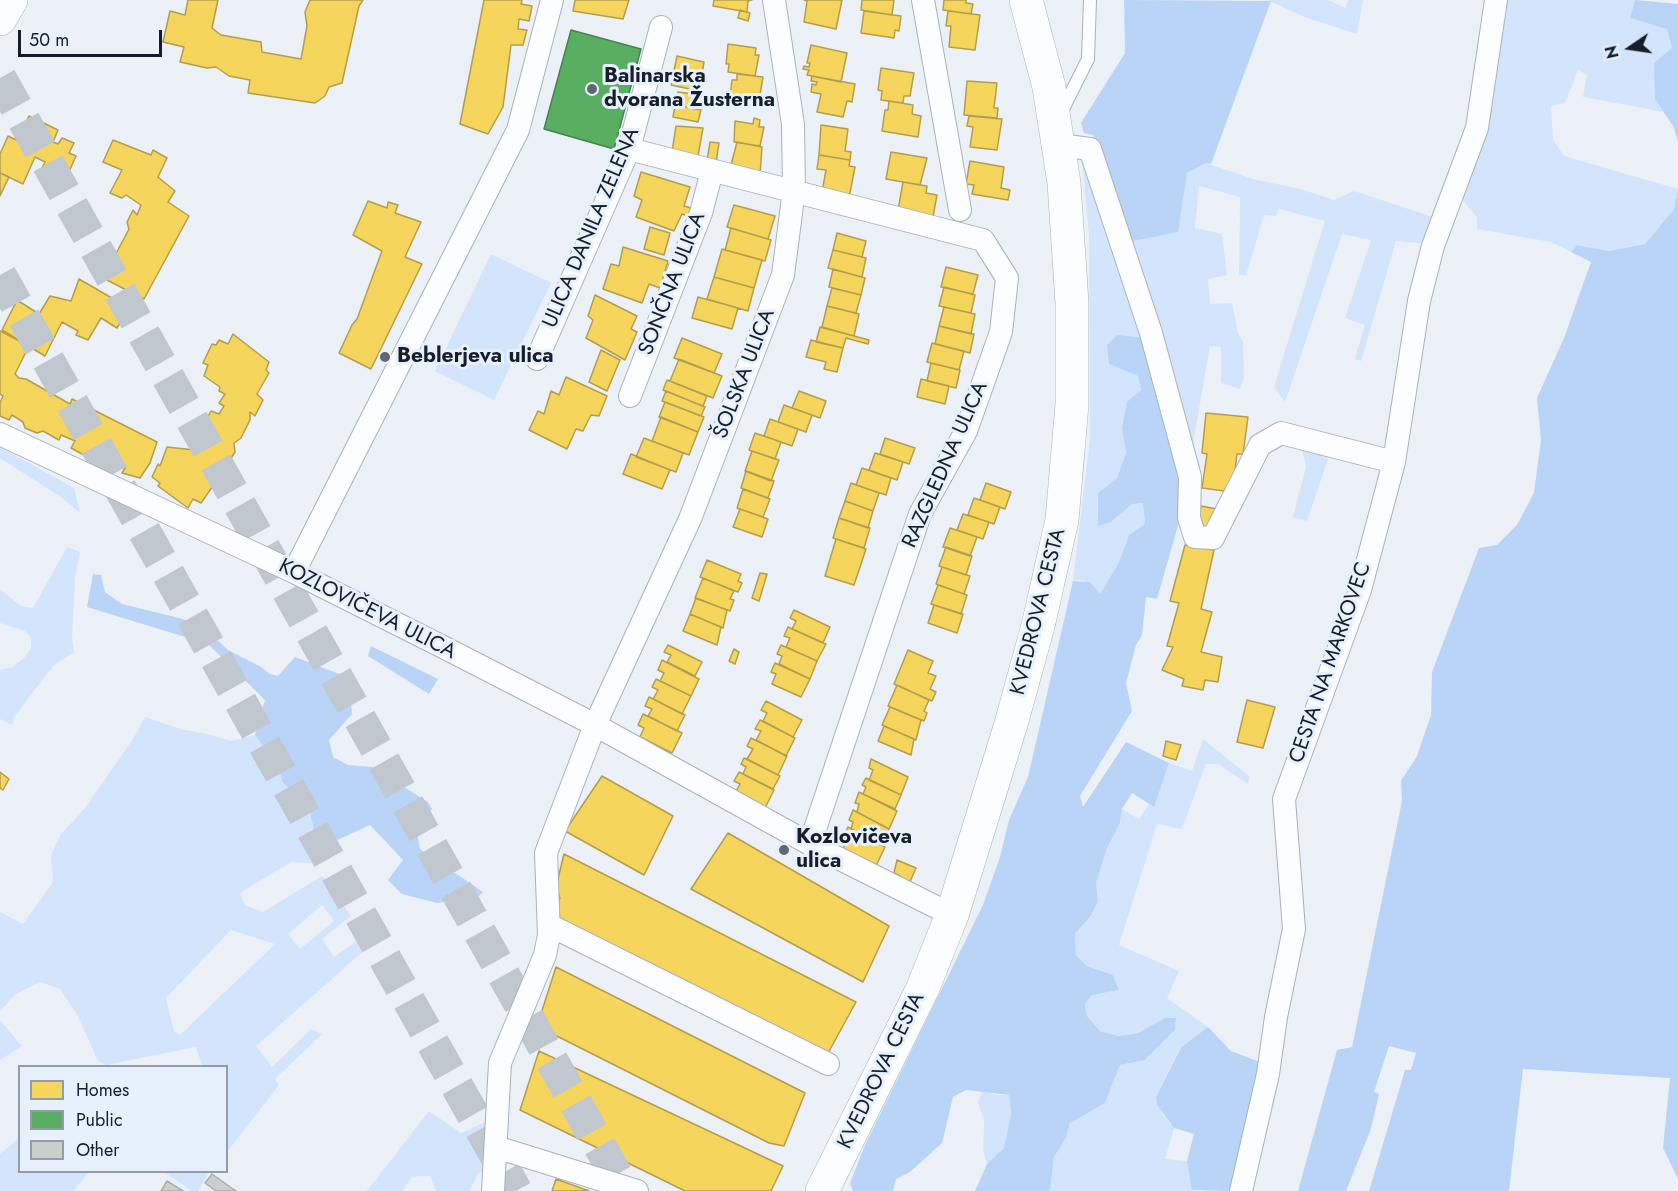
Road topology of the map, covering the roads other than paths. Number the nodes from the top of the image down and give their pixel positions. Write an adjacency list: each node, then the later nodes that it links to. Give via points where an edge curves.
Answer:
1 (11, 0): 8 (street)
2 (552, 0): 19 (street, via 518,130)
3 (774, 0): 13 (street, ŠOLSKA ULICA, via 793,124)
4 (922, 0): 14 (street)
5 (1026, 0): 10 (street, KVEDROVA CESTA)
6 (1090, 0): 10 (lane, via 1088,59)
7 (1496, 0): 18 (street, CESTA NA MARKOVEC, via 1477,128 1433,246 1419,301)
8 (0, 19)
9 (661, 27): 11 (street, ULICA DANILA ZELENA)
10 (1057, 135): 18 (street, via 1090,149 1151,333 1190,477 1189,518 1195,537 1213,538 1260,445 1281,433); 22 (street, KVEDROVA CESTA, via 1068,248 1072,370 1062,520 1017,702)
11 (629, 149): 12 (street, RAZGLEDNA ULICA); 15 (street, ULICA DANILA ZELENA)
12 (712, 171): 13 (street, RAZGLEDNA ULICA); 16 (street, SONČNA ULICA, via 701,213)
13 (794, 190): 20 (street, ŠOLSKA ULICA, via 783,275 690,519); 21 (street, RAZGLEDNA ULICA, via 983,240 1007,278 1001,332 966,431 920,514)
14 (960, 210)
15 (537, 359)
16 (630, 396)
17 (0, 434): 19 (street, KOZLOVIČEVA ULICA)
18 (1394, 462): 29 (street, CESTA NA MARKOVEC, via 1360,590 1284,799 1294,929 1268,1074)
19 (294, 572): 20 (street, KOZLOVIČEVA ULICA)
20 (595, 725): 21 (street, KOZLOVIČEVA ULICA); 23 (street, ŠOLSKA ULICA, via 546,852)
21 (810, 844): 22 (street, KOZLOVIČEVA ULICA)
22 (952, 915): 28 (street, KVEDROVA CESTA, via 922,990)
23 (549, 925): 24 (street); 25 (street, ŠOLSKA ULICA, via 545,955 500,1064)
24 (828, 1064)
25 (496, 1147): 26 (street, ŠOLSKA ULICA); 27 (street)
26 (493, 1191)
27 (637, 1191)
28 (822, 1191)
29 (1241, 1191)

